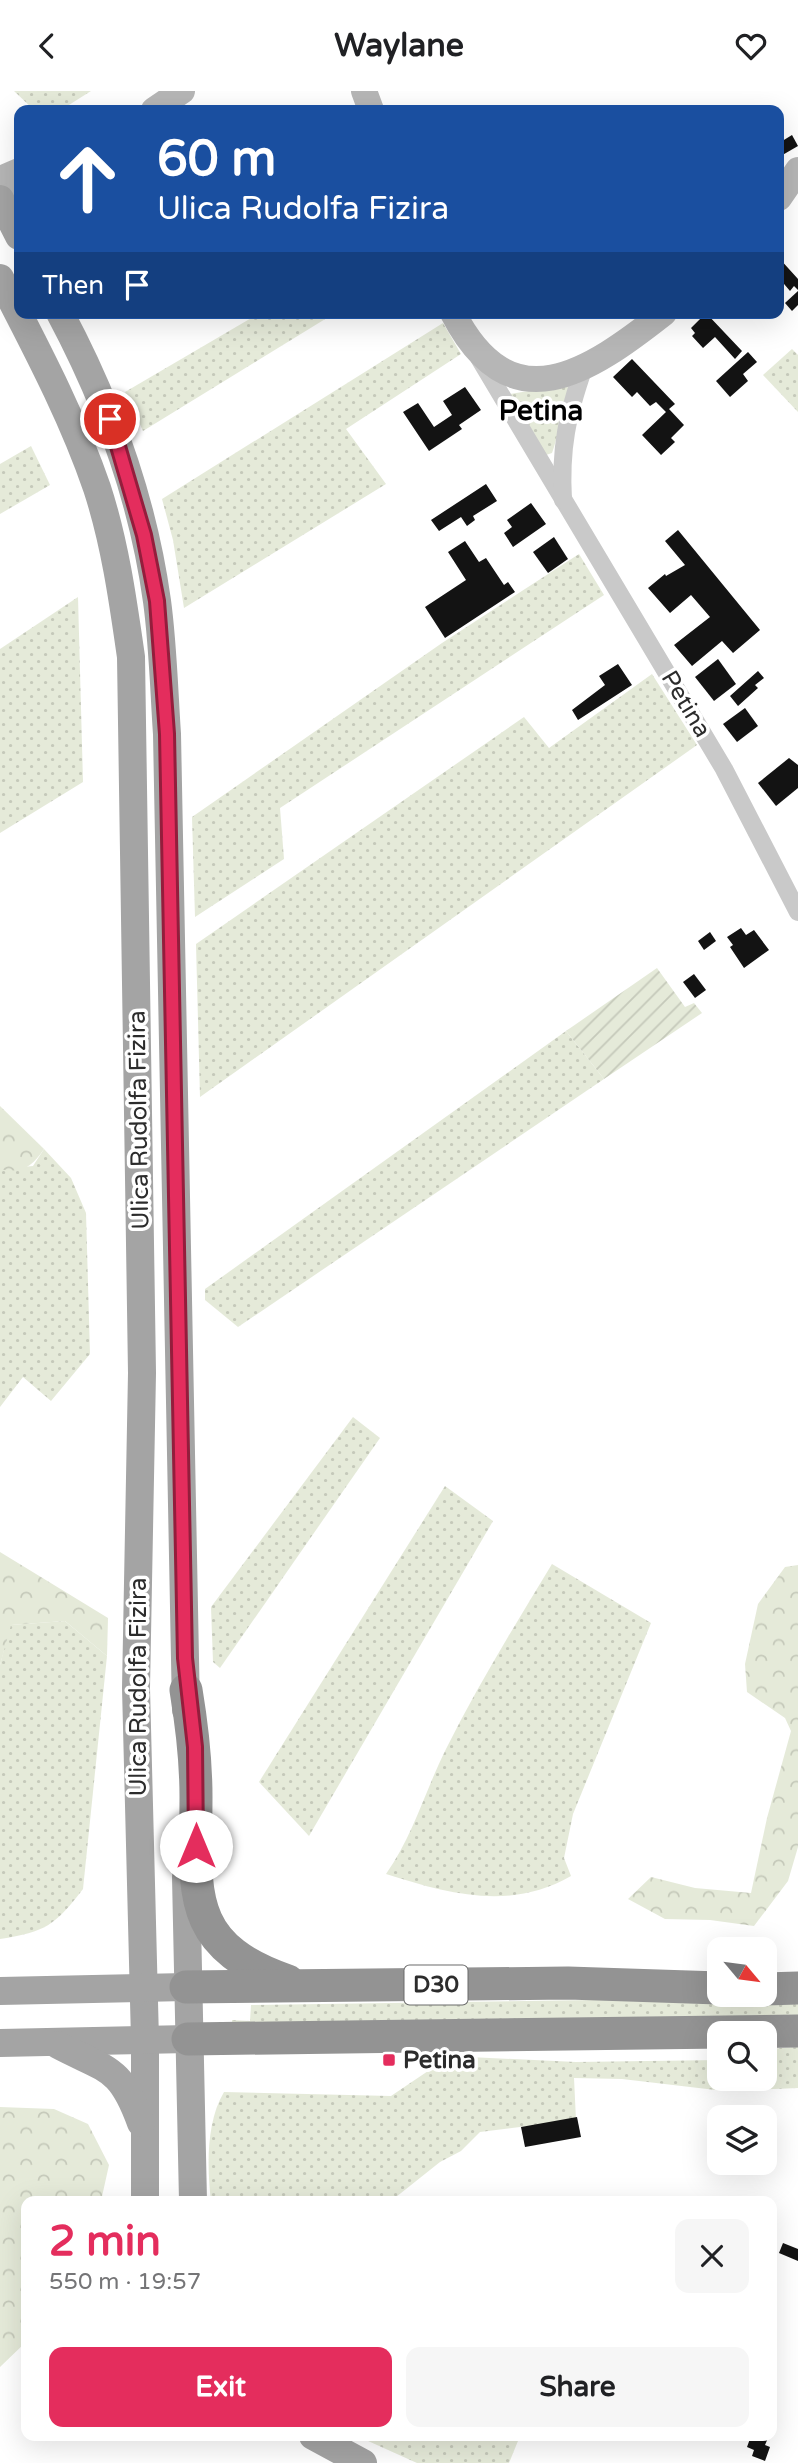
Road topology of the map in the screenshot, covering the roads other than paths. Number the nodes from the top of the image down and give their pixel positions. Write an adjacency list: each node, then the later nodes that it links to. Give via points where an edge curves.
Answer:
1 (182, 91): 2 (street)
2 (161, 105)
3 (798, 170): 4 (street)
4 (784, 191)
5 (0, 200): 6 (main road)
6 (14, 227)
7 (0, 278): 8 (main road, Ulica Rudolfa Fizira)
8 (14, 306)
9 (20, 319): 20 (main road, Ulica Rudolfa Fizira, via 72,422 97,490 119,578 131,657 142,1373 136,1688)
10 (63, 319): 17 (main road, Ulica Rudolfa Fizira, via 124,458 157,601 167,734)
11 (457, 319): 13 (street, Petina)
12 (656, 319): 14 (street, Petina)
13 (476, 352): 14 (street, Petina, via 499,371 531,379); 15 (street, Petina)
14 (584, 367): 15 (street, Petina, via 564,428 560,460)
15 (563, 503): 16 (street, Petina, via 717,757)
16 (798, 912)
17 (186, 1690): 18 (main road, Ulica Rudolfa Fizira); 19 (highway, via 195,1747 196,1871 203,1916 220,1943 239,1959)
18 (186, 1987): 19 (highway, D30); 20 (main road, D30); 26 (main road, Ulica Rudolfa Fizira)
19 (304, 1987): 21 (highway, D30, via 568,1983)
20 (144, 1988): 24 (main road, D30); 27 (main road, Ulica Rudolfa Fizira)
21 (707, 1988)
22 (798, 1988): 23 (highway)
23 (777, 1989)
24 (0, 1991)
25 (798, 2031): 26 (highway, D30)
26 (188, 2039): 27 (main road, D30); 32 (main road, Ulica Rudolfa Fizira)
27 (145, 2040): 28 (main road, D30); 30 (main road, Ulica Rudolfa Fizira)
28 (52, 2042): 29 (main road, D30); 30 (main road, via 117,2075 134,2102)
29 (0, 2043)
30 (146, 2138): 31 (main road, Ulica Rudolfa Fizira)
31 (145, 2196)
32 (193, 2196)
33 (322, 2441): 34 (main road)
34 (363, 2463)

